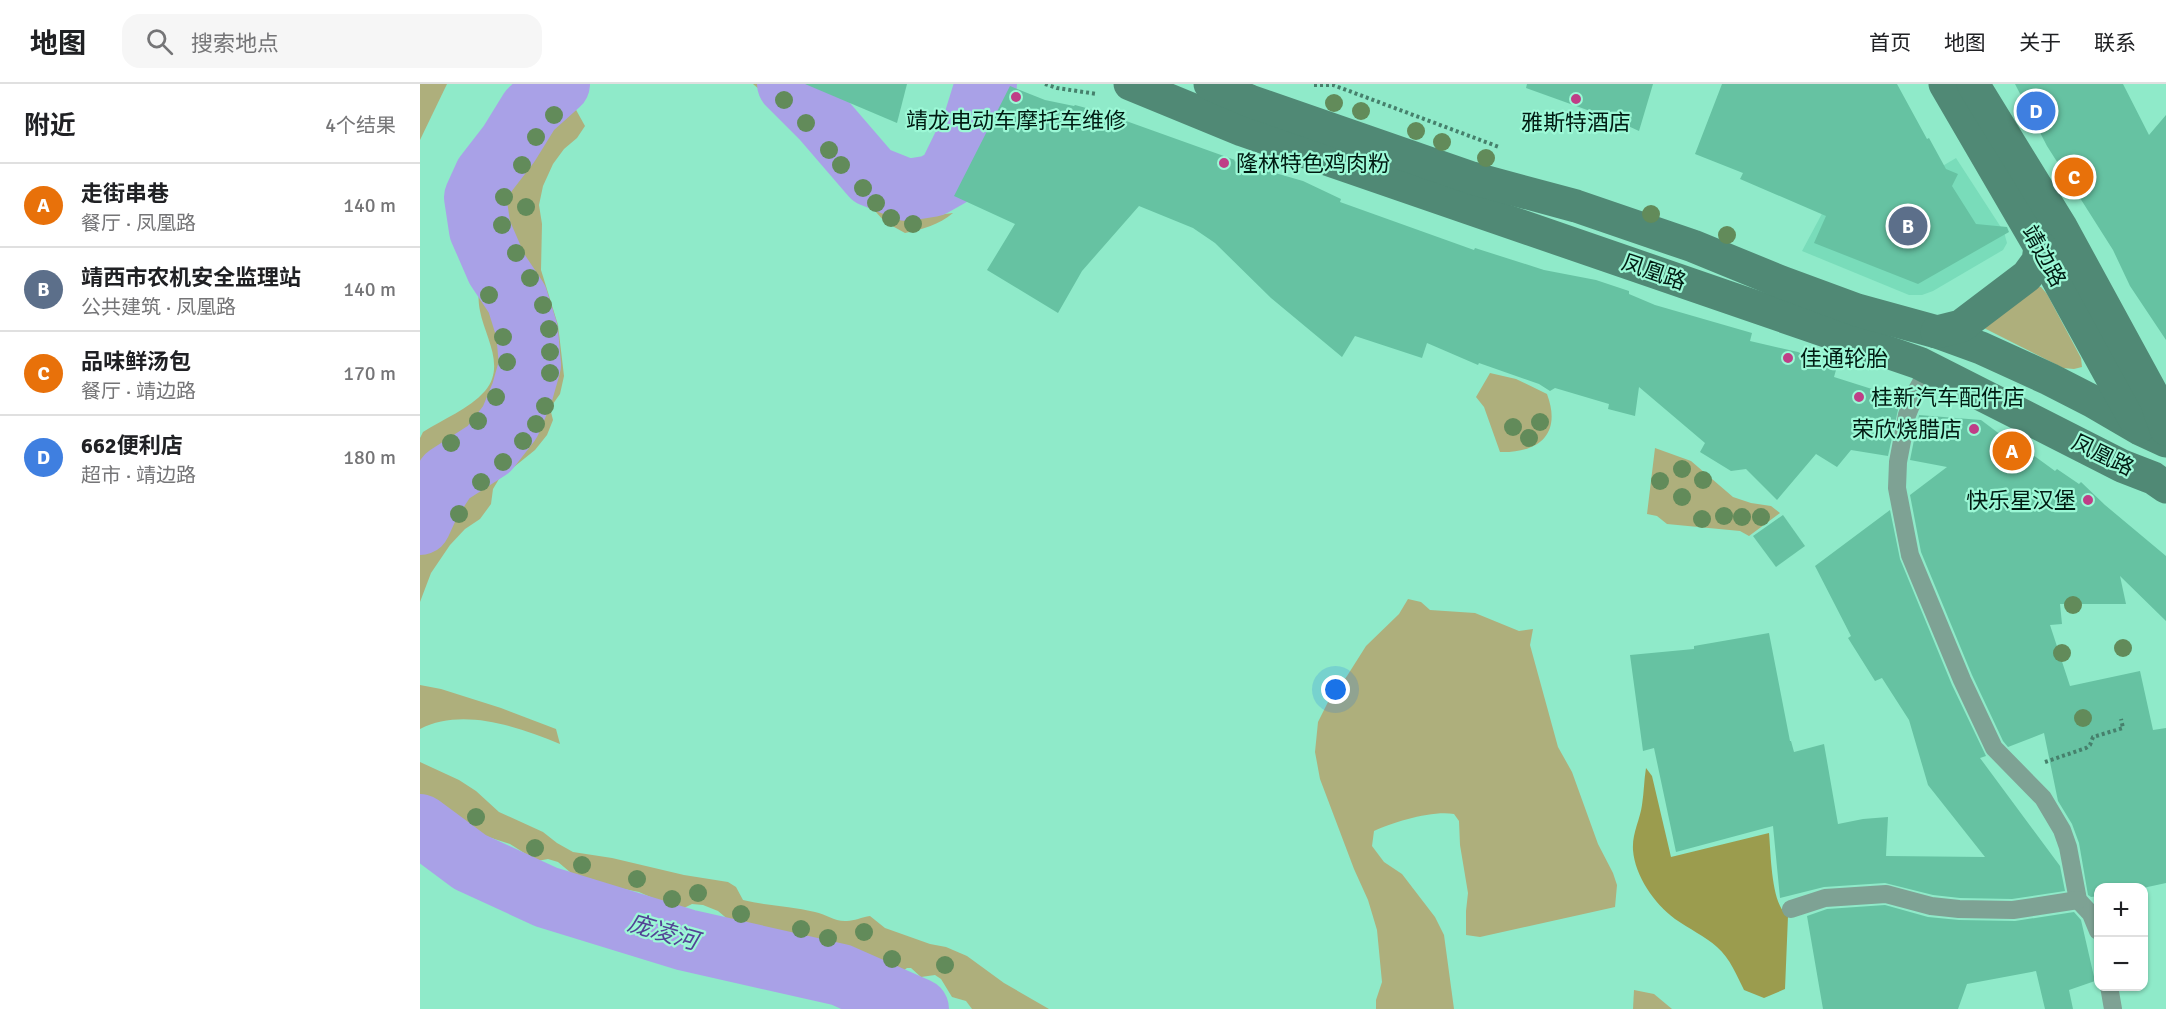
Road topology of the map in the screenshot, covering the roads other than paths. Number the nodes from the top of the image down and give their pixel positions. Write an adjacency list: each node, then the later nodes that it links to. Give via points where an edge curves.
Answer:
1 (1130, 84): 7 (main road, 凤凰路, via 1242,130)
2 (1210, 84): 6 (main road, 凤凰路, via 1472,178 1576,206 1693,246 1857,310)
3 (1945, 84): 5 (main road, 靖边路)
4 (1974, 84): 8 (main road, 靖边路, via 2061,228 2156,401)
5 (2040, 247): 6 (main road, via 2038,261 2027,276 1961,326); 8 (main road, 靖边路)
6 (1937, 332): 8 (main road, 凤凰路, via 2049,379)
7 (1929, 368): 9 (main road, 凤凰路); 10 (lane, via 1907,415 1898,462 1897,488 1910,555 1994,748 2043,798 2062,830)
8 (2157, 433)
9 (2166, 487)
10 (2078, 900): 11 (lane, via 2013,910 1968,909 1931,906 1886,894 1824,898); 12 (lane)
11 (1791, 909)
12 (2094, 921)
13 (2110, 991): 14 (lane)
14 (2114, 1009)

